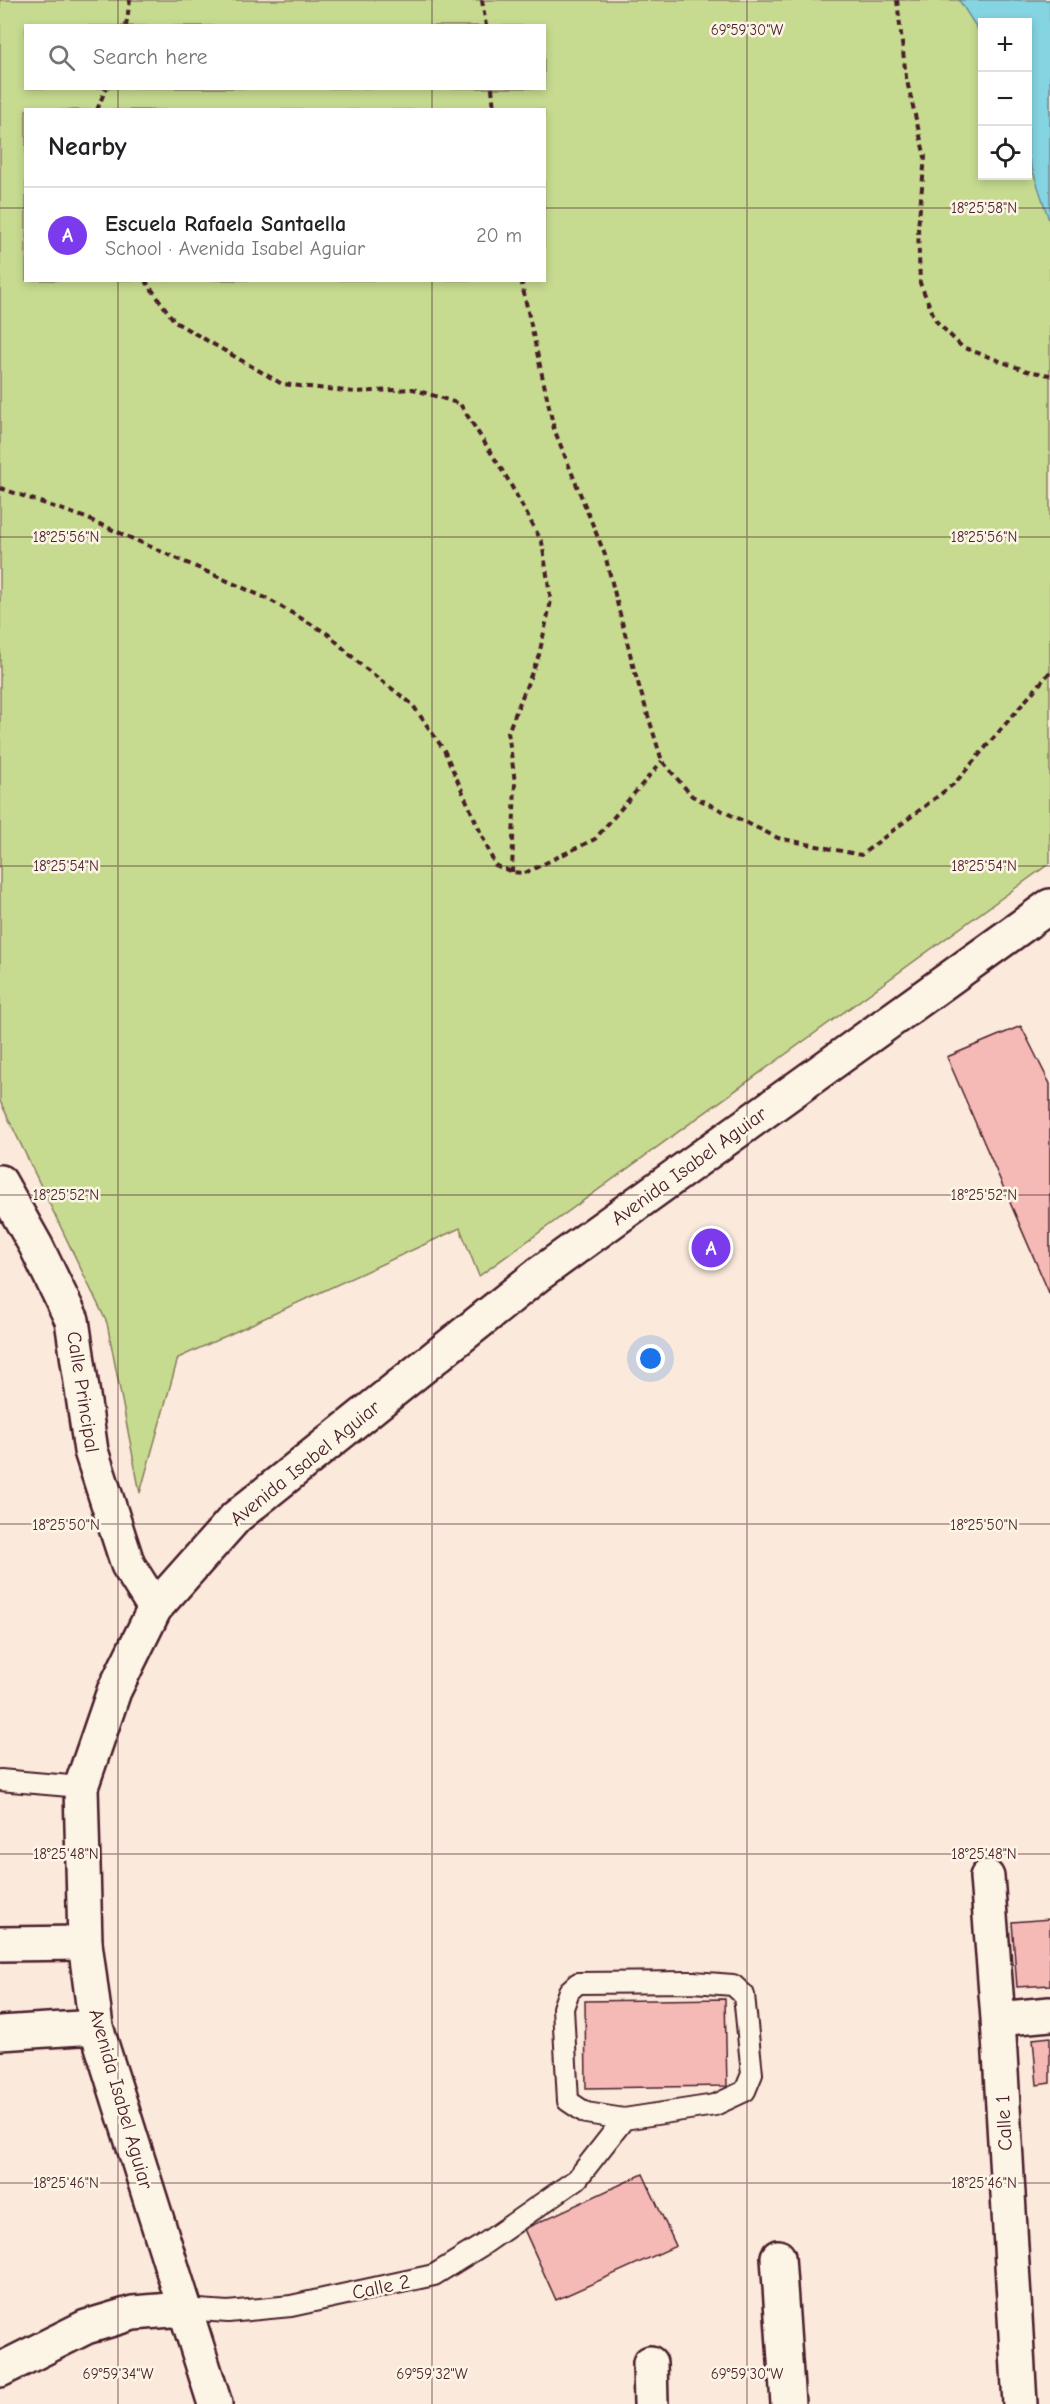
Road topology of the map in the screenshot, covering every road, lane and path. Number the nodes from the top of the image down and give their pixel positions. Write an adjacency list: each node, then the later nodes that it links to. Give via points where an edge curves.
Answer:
1 (130, 0): 4 (path)
2 (482, 0): 5 (path)
3 (897, 0): 12 (path, via 906,77 925,157 918,228 920,283 936,321 962,347 1027,371)
4 (126, 24)
5 (486, 24)
6 (105, 90): 8 (path)
7 (492, 90): 9 (path)
8 (99, 108)
9 (494, 108)
10 (146, 282): 16 (path, via 175,322 282,384 355,392 413,389 460,404 507,478 542,542 551,601 539,655 508,732 514,782)
11 (521, 282): 15 (path, via 554,429 605,555)
12 (1050, 375)
13 (0, 488): 16 (path, via 86,519 268,599 328,634 412,704 444,750 495,865)
14 (1050, 672): 15 (path, via 955,783 861,855 777,838 692,796)
15 (662, 761): 16 (path, via 595,839 525,873)
16 (512, 872)
17 (1050, 906): 19 (main road, Avenida Isabel Aguiar, via 539,1274 236,1517)
18 (0, 1182): 19 (main road, Calle Principal, via 72,1320 91,1451 128,1565)
19 (155, 1608): 21 (main road, Avenida Isabel Aguiar, via 114,1691)
20 (0, 1780): 21 (lane)
21 (81, 1787): 23 (main road, Avenida Isabel Aguiar)
22 (987, 1877): 26 (main road, Calle 1)
23 (85, 1943): 24 (main road); 27 (main road, Avenida Isabel Aguiar)
24 (0, 1944)
25 (1050, 2014): 26 (main road)
26 (998, 2019): 37 (main road, Calle 1)
27 (96, 2027): 28 (main road); 31 (main road, Avenida Isabel Aguiar)
28 (0, 2033)
29 (624, 2119): 29 (lane, via 715,2105 745,2091 752,2074 744,1995 733,1985 578,1983 569,1991 563,2008 568,2101 586,2112); 31 (lane, Calle 2, via 577,2180 434,2275 291,2306 228,2312)
30 (777, 2257): 36 (main road)
31 (184, 2309): 33 (main road, Calle 2, via 133,2313 86,2327); 34 (main road, Avenida Isabel Aguiar)
32 (650, 2363): 35 (main road)
33 (0, 2370)
34 (215, 2404)
35 (651, 2404)
36 (788, 2404)
37 (1020, 2404)

